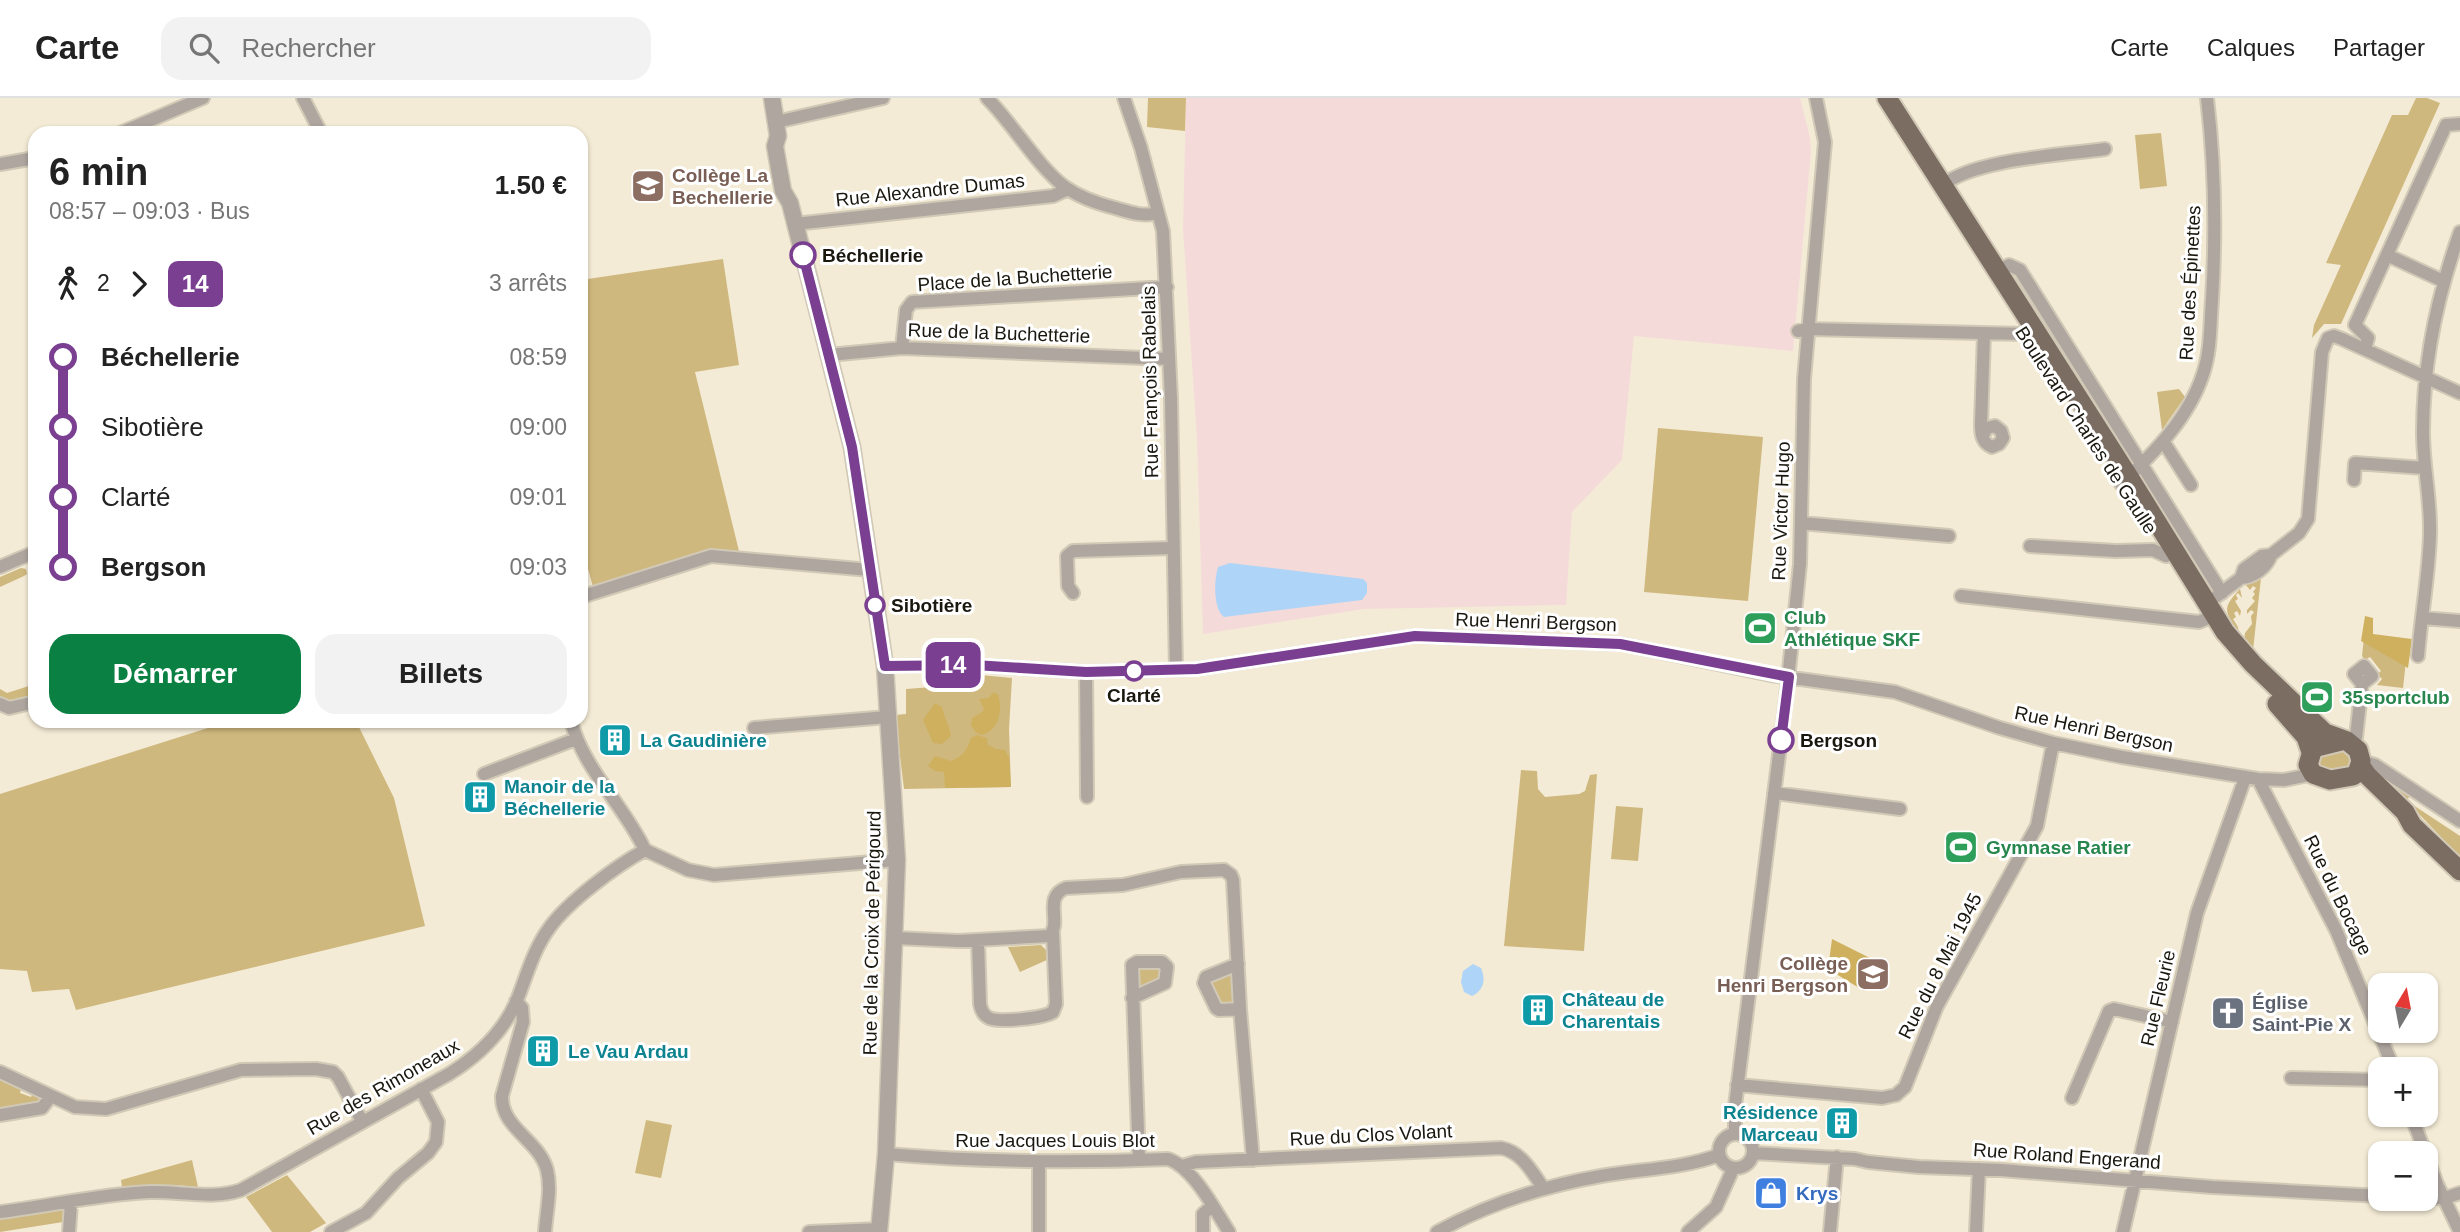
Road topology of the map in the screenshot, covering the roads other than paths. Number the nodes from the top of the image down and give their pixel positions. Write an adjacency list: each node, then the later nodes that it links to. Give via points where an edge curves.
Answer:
1 (203, 98): 13 (street)
2 (303, 98): 14 (street)
3 (772, 98): 11 (street, Rue de la Croix de Périgourd)
4 (883, 98): 11 (street)
5 (987, 98): 19 (street)
6 (1125, 98): 20 (street, Rue François Rabelais)
7 (1816, 98): 26 (street, Rue Victor Hugo, via 1825,142)
8 (1874, 98): 28 (main road, Boulevard Charles de Gaulle)
9 (1887, 98): 18 (main road, Boulevard Charles de Gaulle)
10 (2207, 98): 36 (street, Rue des Épinettes, via 2215,242 2207,357 2192,398)
11 (776, 122): 21 (street, Rue de la Croix de Périgourd, via 783,191)
12 (2460, 124): 23 (street, via 2446,125)
13 (137, 126)
14 (317, 126)
15 (2105, 149): 18 (street, via 1984,167)
16 (28, 159): 17 (street)
17 (0, 164)
18 (1943, 185): 38 (main road, Boulevard Charles de Gaulle)
19 (1068, 190): 20 (street, via 1133,213); 21 (street, Rue Alexandre Dumas, via 1053,196)
20 (1157, 213): 25 (street, Rue François Rabelais, via 1163,231)
21 (795, 224): 31 (street, Rue de la Croix de Périgourd)
22 (2460, 232): 24 (street)
23 (2387, 255): 24 (street); 30 (street, via 2355,325 2368,338)
24 (2443, 281): 33 (street)
25 (1167, 287): 29 (street, Place de la Buchetterie, via 912,302 905,310); 32 (street, Rue François Rabelais)
26 (1803, 330): 27 (street); 41 (street, Rue Victor Hugo)
27 (1984, 334): 28 (street); 35 (street)
28 (2025, 334): 38 (main road, Boulevard Charles de Gaulle)
29 (902, 348): 31 (street, Rue de la Buchetterie); 32 (street, Rue de la Buchetterie)
30 (2365, 349): 33 (street); 52 (street, via 2334,336 2328,338 2322,352 2308,519 2268,563 2249,578 2241,578)
31 (829, 355): 48 (street, Rue de la Croix de Périgourd, via 852,447)
32 (1169, 359): 44 (street, Rue François Rabelais)
33 (2427, 379): 34 (street); 37 (street)
34 (2460, 393)
35 (1983, 435)
36 (2163, 441): 38 (street, Rue des Épinettes); 40 (street)
37 (2424, 468): 39 (street, via 2355,463); 53 (street, via 2430,530)
38 (2131, 476): 46 (main road, Boulevard Charles de Gaulle); 52 (main road, Boulevard Charles de Gaulle)
39 (2354, 480)
40 (2191, 485)
41 (1801, 523): 42 (street); 59 (street, Rue Victor Hugo)
42 (1949, 537)
43 (2031, 546): 46 (street, via 2153,550)
44 (1172, 548): 49 (street, via 1073,551 1067,556 1067,581); 57 (street, Rue François Rabelais)
45 (28, 555): 47 (street)
46 (2166, 556): 52 (main road, Boulevard Charles de Gaulle)
47 (0, 567)
48 (870, 570): 50 (street, via 711,556); 56 (street, Rue de la Croix de Périgourd)
49 (1073, 593)
50 (588, 595)
51 (1961, 596): 52 (street, via 2199,622)
52 (2209, 606): 70 (main road, Boulevard Charles de Gaulle, via 2239,650); 71 (main road, Boulevard Charles de Gaulle, via 2222,643 2306,737)
53 (2422, 618): 54 (street); 55 (street)
54 (2460, 621)
55 (2418, 656)
56 (885, 666): 58 (street, Rue Henri Bergson, via 974,665); 65 (street, Rue de la Croix de Périgourd)
57 (1176, 670): 58 (street, Rue Henri Bergson); 59 (street, Rue Henri Bergson, via 1415,636 1620,644)
58 (1086, 672): 75 (street)
59 (1789, 677): 69 (street, Rue Henri Bergson, via 1907,695); 74 (street, Rue Victor Hugo)
60 (2362, 684): 70 (street)
61 (0, 704): 63 (street)
62 (28, 704): 63 (street)
63 (16, 707): 64 (street)
64 (0, 713)
65 (888, 717): 67 (street); 79 (street, Rue de la Croix de Périgourd)
66 (573, 728): 68 (street)
67 (754, 728)
68 (576, 739): 72 (street); 78 (street)
69 (2053, 743): 73 (street, Rue Henri Bergson); 93 (street, Rue du 8 Mai 1945, via 2037,826 1937,1006 1905,1087 1882,1098)
70 (2353, 758): 71 (main road, via 2330,780); 71 (main road, via 2317,745); 77 (street, via 2375,765); 80 (main road, Boulevard Charles de Gaulle, via 2373,793)
71 (2307, 767): 73 (street, Rue Henri Bergson, via 2284,780)
72 (484, 774)
73 (2252, 779): 88 (street, Rue Fleurie, via 2197,913); 89 (street, Rue du Bocage, via 2336,930)
74 (1774, 793): 76 (street); 93 (street, Rue Victor Hugo)
75 (1087, 797)
76 (1900, 809)
77 (2460, 821)
78 (645, 850): 79 (street, via 688,870 714,875); 86 (street, Rue des Rimoneaux, via 588,891 550,926 530,962)
79 (897, 860): 82 (street, Rue de la Croix de Périgourd)
80 (2460, 872)
81 (1053, 933): 83 (street); 83 (street, via 1056,1004 1053,1013 1044,1017 994,1020 983,1013); 84 (street, via 1053,903 1058,891 1066,888 1224,870 1233,880)
82 (896, 938): 83 (street); 102 (street, Rue de la Croix de Périgourd)
83 (978, 941)
84 (1238, 964): 87 (street); 87 (street, via 1206,977 1204,983 1216,1008)
85 (1132, 998): 105 (street)
86 (516, 1002): 94 (street, Rue des Rimoneaux, via 494,1039 478,1055); 123 (street, via 522,1008 523,1023 502,1104 505,1116 547,1168)
87 (1240, 1009): 106 (street)
88 (2172, 1022): 96 (street, via 2109,1011); 111 (street, Rue Fleurie)
89 (2389, 1057)
90 (0, 1072): 95 (street)
91 (2291, 1078): 92 (street)
92 (2368, 1080)
93 (1738, 1085): 100 (street, Rue Victor Hugo)
94 (421, 1088): 98 (street, Rue des Rimoneaux); 122 (street, via 438,1122 436,1142 366,1213)
95 (51, 1096): 97 (street, via 42,1108); 98 (street, via 75,1107 106,1109 241,1070 316,1069 338,1077)
96 (2072, 1098)
97 (0, 1115)
98 (362, 1121): 117 (street, Rue des Rimoneaux, via 240,1191 216,1196 141,1193)
99 (2416, 1127): 116 (street)
100 (1735, 1133): 101 (street, via 1749,1139); 103 (street, via 1720,1143)
101 (1753, 1153): 104 (street, Rue Roland Engerand); 109 (street, via 1745,1166)
102 (886, 1154): 107 (street, Rue Jacques Louis Blot); 120 (street, Rue de la Croix de Périgourd)
103 (1719, 1156): 109 (street); 112 (street)
104 (1837, 1157): 110 (street, Rue Roland Engerand); 130 (street)
105 (1139, 1160): 107 (street, Rue Jacques Louis Blot); 108 (street, Rue Jacques Louis Blot, via 1168,1159)
106 (1253, 1160): 108 (street, Rue du Clos Volant); 112 (street, Rue du Clos Volant, via 1501,1148 1520,1157)
107 (1039, 1163): 125 (street)
108 (1182, 1166): 118 (street)
109 (1733, 1169): 129 (street, via 1716,1207)
110 (1979, 1170): 111 (street, Rue Roland Engerand); 131 (street)
111 (2135, 1181): 114 (street, Rue Roland Engerand); 132 (street, Rue Fleurie)
112 (1544, 1189): 128 (street, via 1511,1198)
113 (2460, 1192): 116 (street)
114 (2368, 1195)
115 (2438, 1198): 116 (street)
116 (2445, 1198): 133 (street)
117 (71, 1203): 119 (street, Rue des Rimoneaux); 121 (street)
118 (1212, 1206): 126 (street, via 1202,1214); 127 (street)
119 (0, 1212)
120 (879, 1230): 124 (street)
121 (69, 1232)
122 (331, 1232)
123 (545, 1232)
124 (809, 1232)
125 (1039, 1232)
126 (1203, 1232)
127 (1229, 1232)
128 (1437, 1232)
129 (1688, 1232)
130 (1830, 1232)
131 (1976, 1232)
132 (2123, 1232)
133 (2460, 1232)

